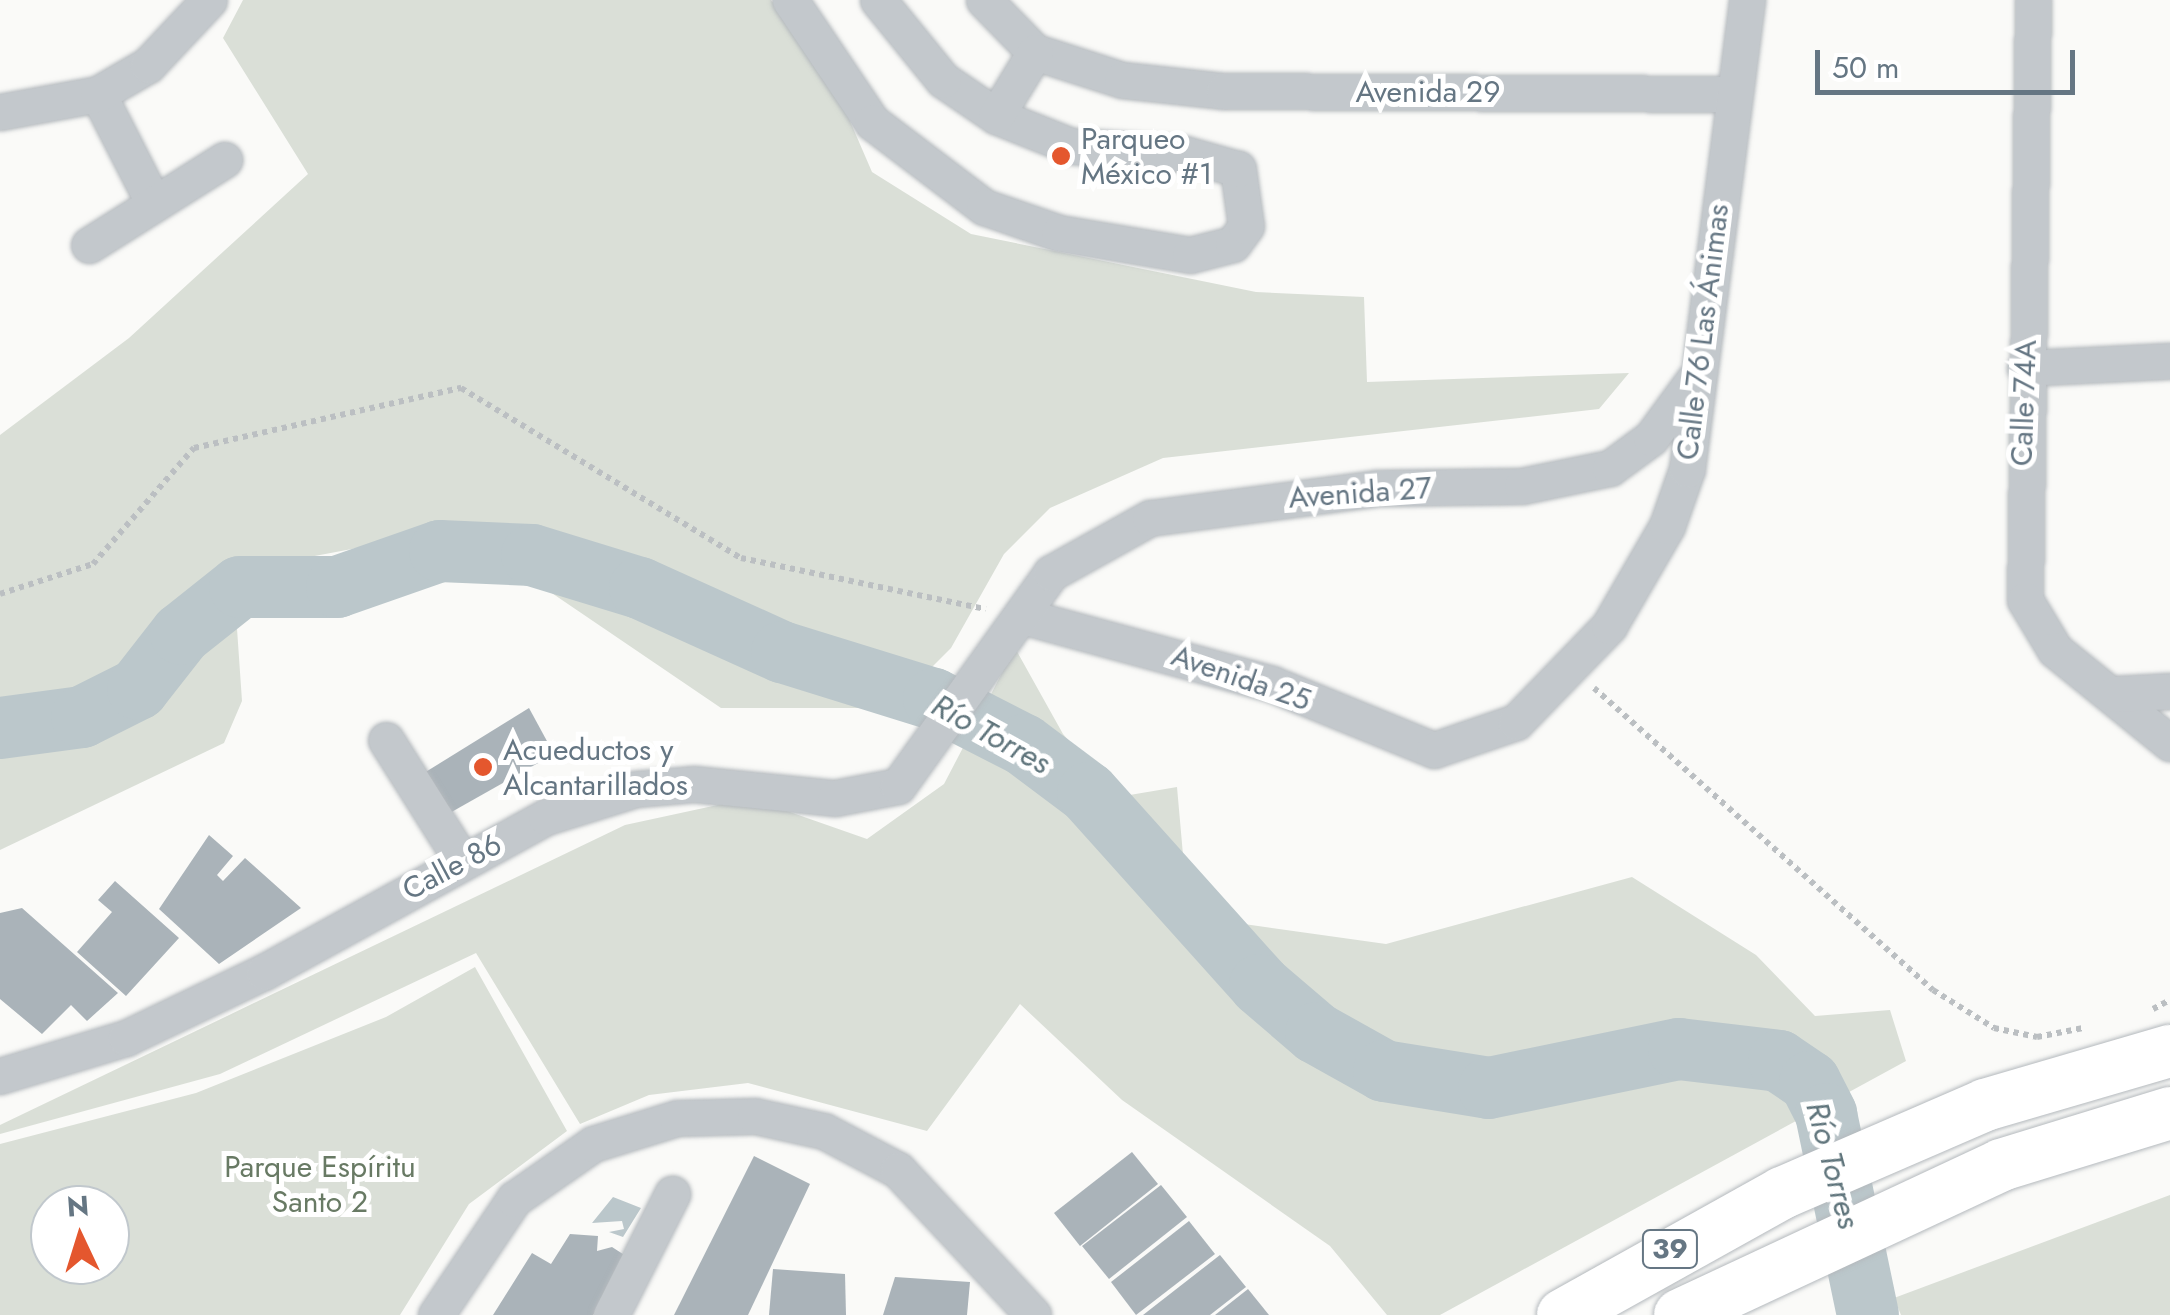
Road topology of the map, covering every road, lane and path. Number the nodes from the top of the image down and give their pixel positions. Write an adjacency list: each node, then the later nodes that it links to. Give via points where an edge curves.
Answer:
1 (209, 0): 8 (street, via 148,65)
2 (790, 0): 11 (street, via 872,122 984,207 1059,233 1190,255 1233,244 1246,226 1247,186 1219,159 1072,146)
3 (878, 0): 11 (street, via 943,80)
4 (984, 0): 7 (street)
5 (1748, 0): 9 (street, Calle 76 Las Ánimas)
6 (2033, 0): 16 (street, Calle 74A)
7 (1035, 52): 9 (street, Avenida 29, via 1122,80 1224,91); 11 (street)
8 (98, 94): 10 (street); 13 (street)
9 (1734, 94): 17 (street, Calle 76 Las Ánimas)
10 (0, 112)
11 (996, 116)
12 (224, 160): 13 (street)
13 (154, 204): 14 (street)
14 (89, 245)
15 (2170, 361): 16 (street)
16 (2025, 368): 22 (street, Calle 74A, via 2025,600 2055,650)
17 (1695, 378): 19 (street, Avenida 27, via 1651,438 1610,468 1522,486 1376,488 1150,518 1051,573); 20 (street, Calle 76 Las Ánimas, via 1687,469 1667,526)
18 (0, 594): 19 (path, via 92,564 194,448 461,388 741,558)
19 (1022, 616): 25 (street, Avenida 25, via 1205,663 1400,740); 26 (street, Avenida 27)
20 (1575, 671): 25 (street, Calle 76 Las Ánimas, via 1516,722); 29 (path, via 1933,990 1994,1028 2037,1037)
21 (2170, 691): 22 (street)
22 (2114, 694): 24 (street, Calle 74A)
23 (386, 740): 27 (street)
24 (2170, 744)
25 (1456, 750)
26 (922, 763): 27 (street, Calle 86, via 868,798 762,786 636,789 546,817)
27 (461, 859): 31 (street, Calle 86, via 264,972 126,1038)
28 (2170, 1000): 30 (path)
29 (2093, 1026)
30 (2155, 1032): 37 (highway, 39, via 1782,1193)
31 (0, 1076)
32 (2170, 1113): 38 (highway, 39, via 2001,1165)
33 (672, 1194): 35 (street)
34 (436, 1315): 36 (street, via 514,1200 593,1144 677,1118 755,1116 824,1131 898,1170)
35 (610, 1315)
36 (1033, 1315)
37 (1564, 1315)
38 (1680, 1315)

